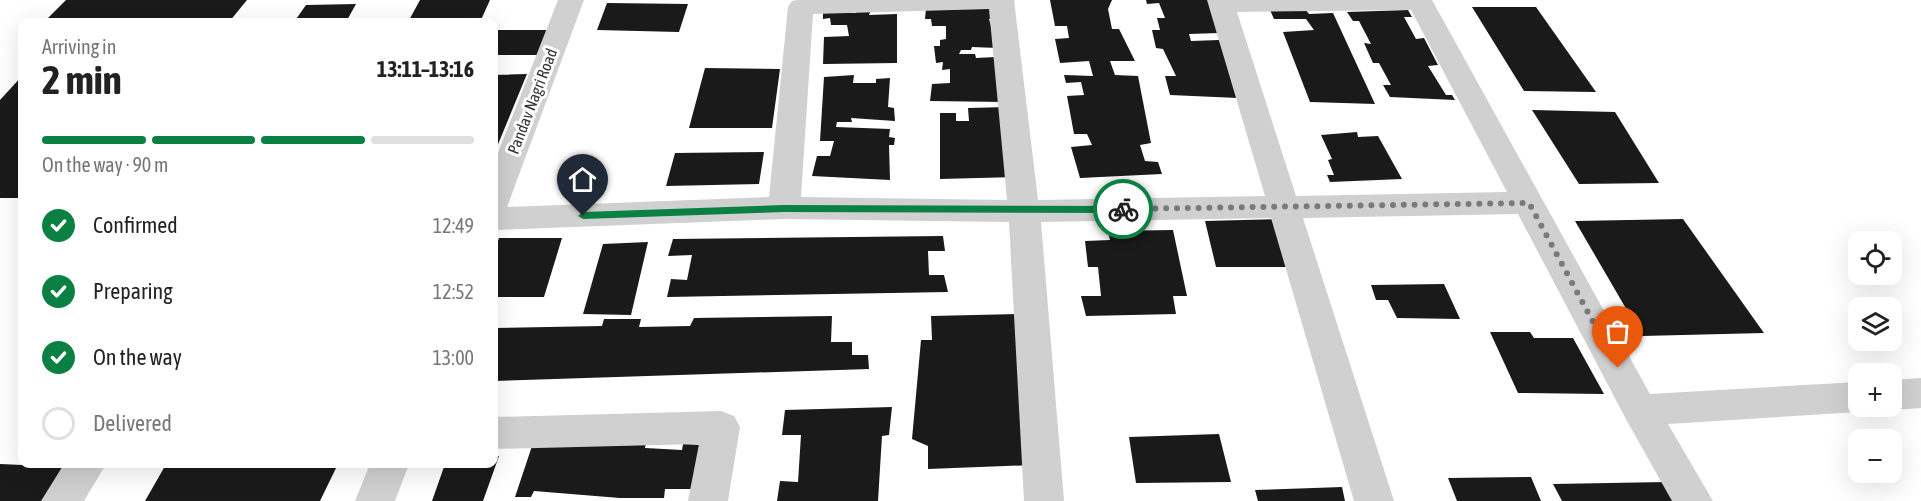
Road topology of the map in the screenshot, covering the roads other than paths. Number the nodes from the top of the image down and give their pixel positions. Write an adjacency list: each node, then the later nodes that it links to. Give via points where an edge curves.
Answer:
1 (571, 0): 5 (street, Pandav Nagri Road)
2 (1001, 0): 8 (street, via 801,7); 9 (street)
3 (1419, 1): 4 (street); 6 (street)
4 (1221, 2): 7 (street)
5 (498, 192)
6 (1529, 203): 7 (street); 14 (street)
7 (1284, 207): 9 (street); 22 (street)
8 (784, 208): 9 (street); 10 (street)
9 (1024, 211): 21 (street)
10 (498, 219)
11 (1921, 393): 12 (street)
12 (1902, 394)
13 (1848, 398): 14 (street)
14 (1641, 410): 23 (street)
15 (498, 433): 20 (street, via 721,428)
16 (83, 468): 18 (street)
17 (388, 468): 19 (street)
18 (61, 501)
19 (375, 501)
20 (708, 501)
21 (1044, 501)
22 (1374, 501)
23 (1693, 501)

